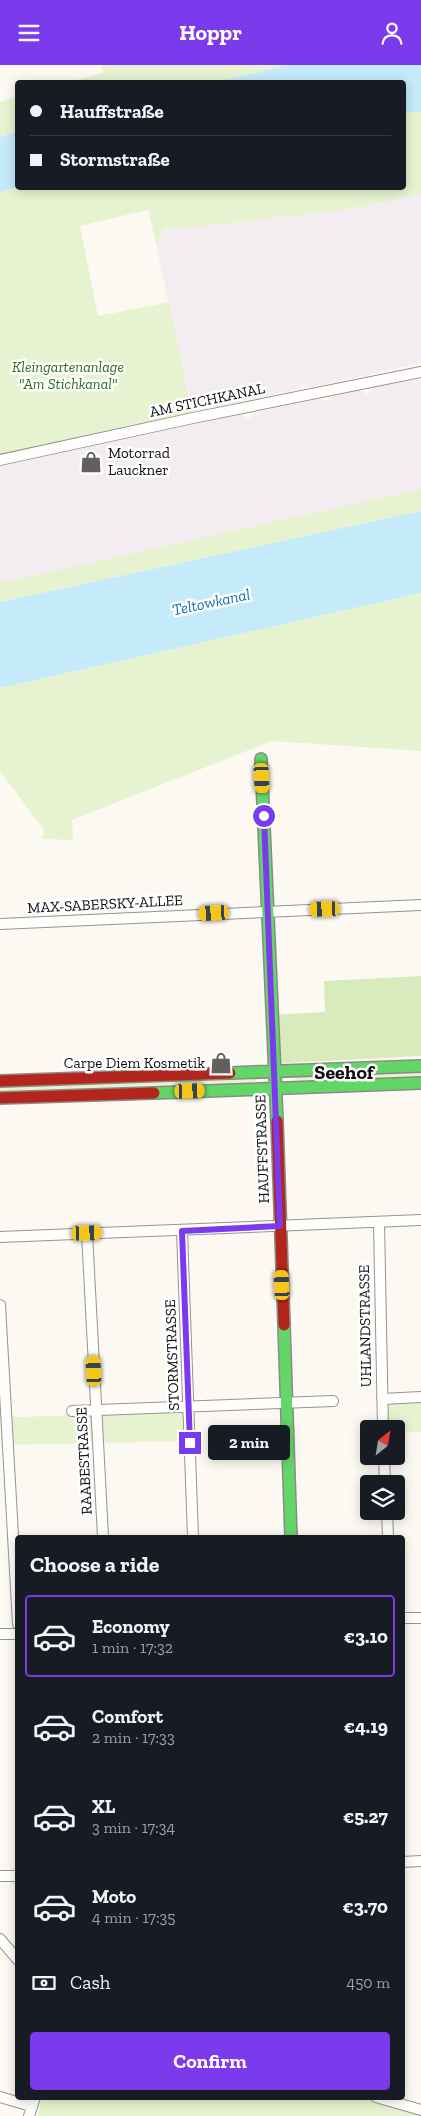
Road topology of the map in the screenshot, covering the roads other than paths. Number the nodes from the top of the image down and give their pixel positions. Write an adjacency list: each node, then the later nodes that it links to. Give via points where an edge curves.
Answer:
1 (421, 372): 2 (street, AM STICHKANAL)
2 (0, 460)
3 (261, 759): 5 (main road, HAUFFSTRASSE)
4 (421, 905): 5 (street, MAX-SABERSKY-ALLEE)
5 (268, 911): 6 (street, MAX-SABERSKY-ALLEE); 8 (main road, HAUFFSTRASSE)
6 (0, 924)
7 (421, 1066): 8 (main road)
8 (274, 1071): 9 (main road); 11 (main road, HAUFFSTRASSE)
9 (0, 1081)
10 (421, 1083): 11 (main road)
11 (274, 1088): 12 (main road); 15 (main road, HAUFFSTRASSE)
12 (0, 1098)
13 (421, 1220): 14 (street)
14 (379, 1222): 15 (street); 21 (street, UHLANDSTRASSE)
15 (280, 1226): 16 (street); 23 (main road, HAUFFSTRASSE)
16 (182, 1231): 17 (street); 24 (street, STORMSTRASSE)
17 (87, 1233): 18 (street); 25 (street, RAABESTRASSE)
18 (0, 1237)
19 (0, 1305): 27 (street)
20 (421, 1397): 21 (street)
21 (382, 1399): 28 (street, UHLANDSTRASSE)
22 (332, 1401): 23 (street)
23 (287, 1403): 24 (street); 32 (main road, HAUFFSTRASSE)
24 (189, 1406): 25 (street); 31 (street, STORMSTRASSE)
25 (96, 1410): 26 (street); 30 (street, RAABESTRASSE)
26 (72, 1411)
27 (2, 1414): 34 (street)
28 (383, 1420)
29 (387, 1520): 33 (street)
30 (103, 1535)
31 (193, 1535)
32 (291, 1535)
33 (388, 1535)
34 (15, 1585)
35 (405, 1618): 36 (street)
36 (421, 1618)
37 (0, 1634): 38 (street)
38 (15, 1634)
39 (405, 1861): 40 (street)
40 (421, 1861)
41 (15, 1876): 42 (street)
42 (0, 1877)
43 (0, 1939): 44 (street)
44 (15, 1956)
45 (0, 2097): 47 (street)
46 (387, 2100): 48 (street)
47 (32, 2107)
48 (421, 2109)

